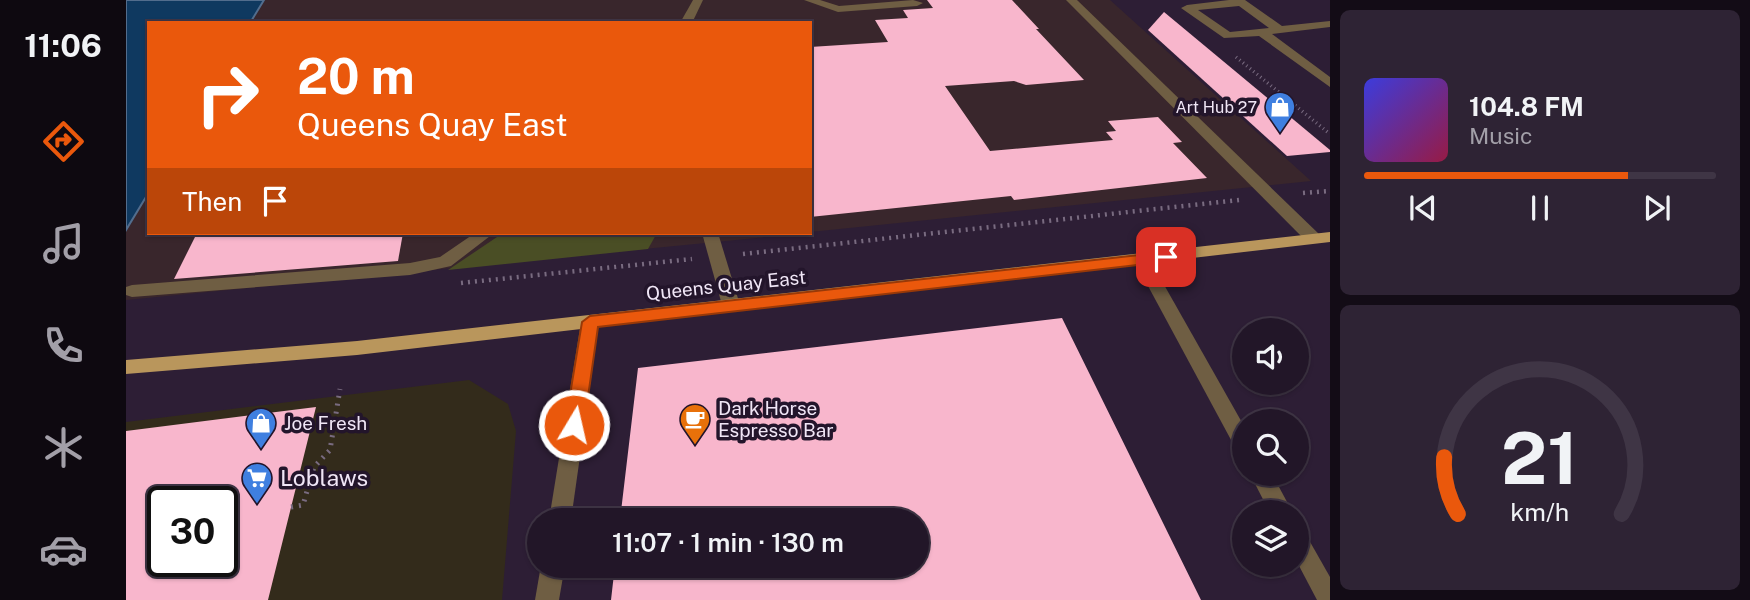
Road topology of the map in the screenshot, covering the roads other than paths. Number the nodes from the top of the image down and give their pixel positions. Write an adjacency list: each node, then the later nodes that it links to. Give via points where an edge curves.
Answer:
1 (698, 0): 2 (street); 7 (street)
2 (705, 0)
3 (798, 0): 5 (street)
4 (1071, 0): 14 (street)
5 (812, 2): 6 (street, via 838,9)
6 (917, 2)
7 (687, 21)
8 (1330, 24): 9 (street)
9 (1278, 29): 10 (street); 10 (street, via 1241,2 1187,8 1228,36)
10 (1264, 34): 11 (street)
11 (1330, 83)
12 (483, 235): 16 (street, via 445,262 410,269)
13 (711, 235): 17 (street)
14 (1322, 238): 15 (main road, Queens Quay East)
15 (1142, 260): 17 (main road, Queens Quay East); 20 (street)
16 (132, 290)
17 (731, 306): 18 (main road, Queens Quay East)
18 (590, 322): 19 (main road, Queens Quay East); 21 (street)
19 (126, 367)
20 (1232, 423)
21 (562, 508)
22 (1309, 562): 25 (street)
23 (551, 578): 24 (street)
24 (547, 600)
25 (1330, 600)

